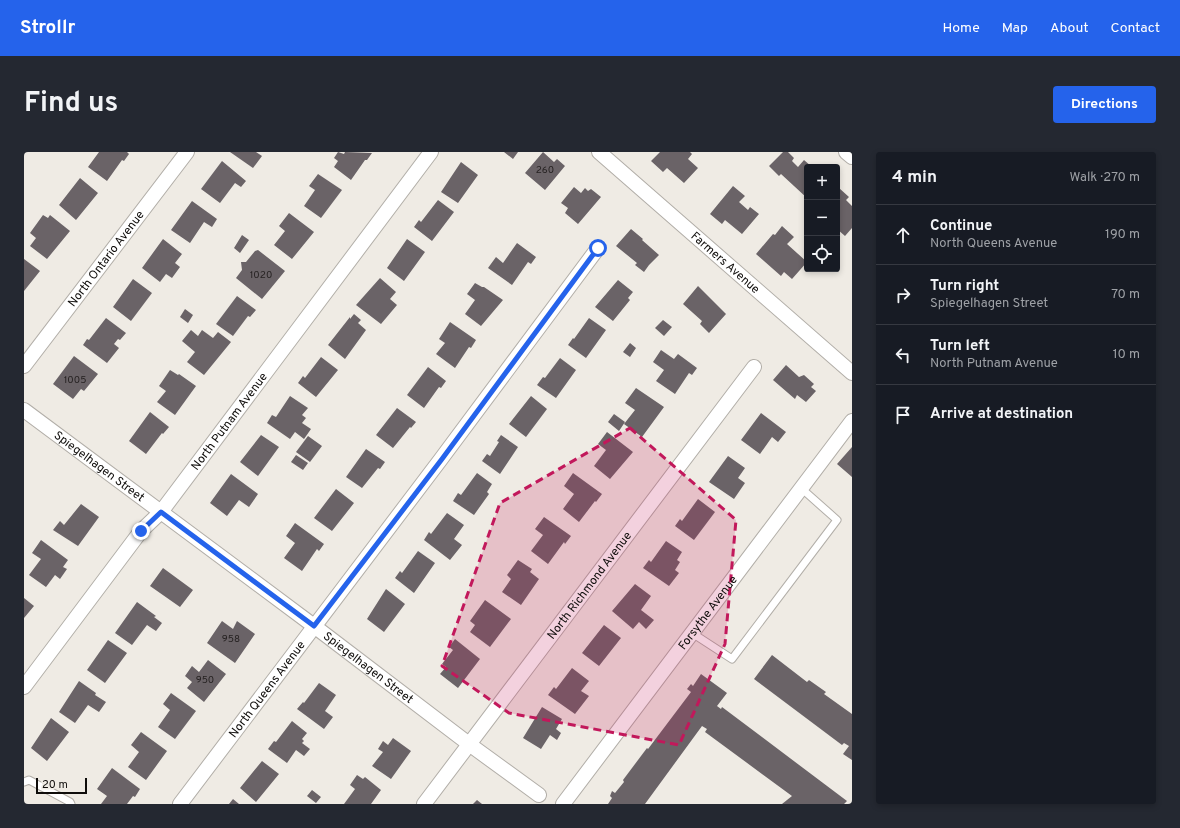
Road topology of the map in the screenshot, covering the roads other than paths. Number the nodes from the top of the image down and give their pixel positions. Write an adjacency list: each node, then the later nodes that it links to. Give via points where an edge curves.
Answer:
1 (187, 152): 7 (street, North Ontario Avenue)
2 (431, 152): 13 (street, North Putnam Avenue)
3 (599, 152): 9 (street, Farmers Avenue)
4 (846, 152): 5 (street)
5 (852, 157)
6 (598, 248): 14 (street, North Queens Avenue, via 442,459)
7 (24, 366)
8 (754, 367): 17 (street, North Richmond Avenue)
9 (852, 373)
10 (24, 410): 13 (street, Spiegelhagen Street)
11 (852, 421): 12 (street, Forsythe Avenue)
12 (801, 488): 15 (street, Forsythe Avenue); 15 (lane, via 837,520 732,659)
13 (161, 512): 14 (street, Spiegelhagen Street); 16 (street, North Putnam Avenue, via 141,531)
14 (314, 626): 17 (street, Spiegelhagen Street); 21 (street, North Queens Avenue)
15 (692, 634): 23 (street, Forsythe Avenue)
16 (24, 687)
17 (469, 744): 19 (street, Spiegelhagen Street); 22 (street, North Richmond Avenue)
18 (24, 782): 20 (lane, via 29,780)
19 (539, 795)
20 (71, 804)
21 (180, 804)
22 (424, 804)
23 (563, 804)

